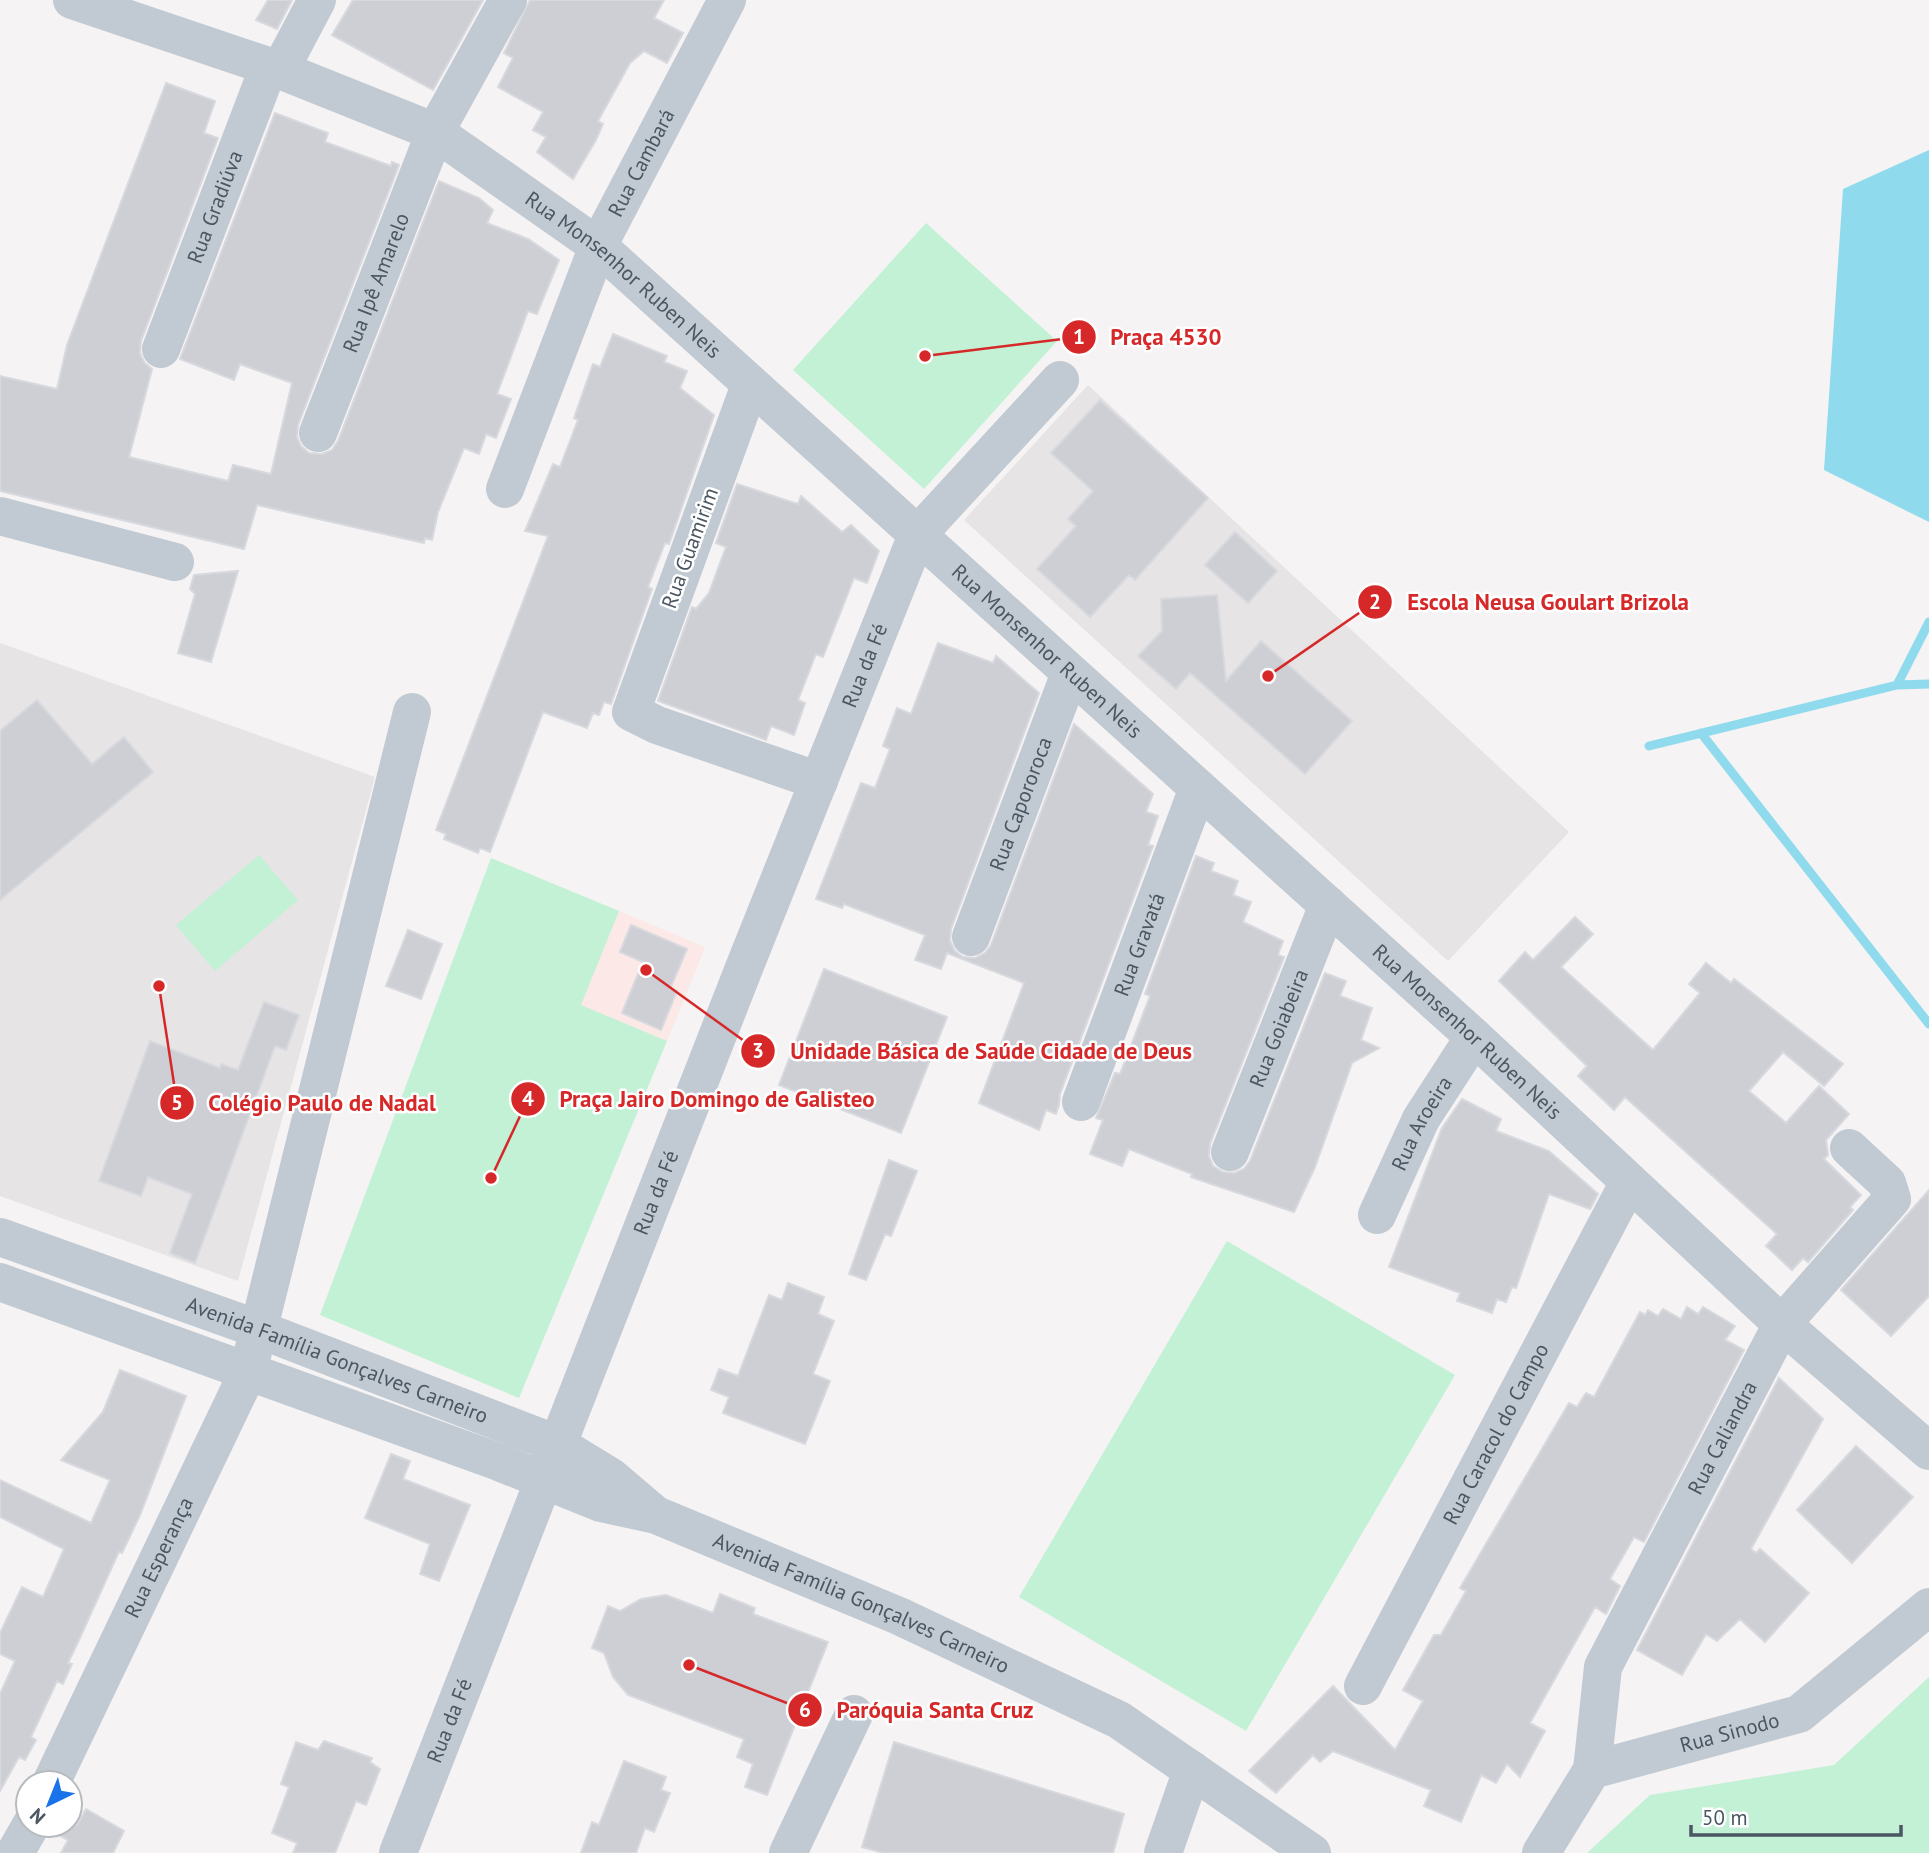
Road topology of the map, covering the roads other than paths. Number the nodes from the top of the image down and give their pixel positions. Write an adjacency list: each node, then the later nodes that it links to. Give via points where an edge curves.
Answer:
1 (72, 0): 5 (street, Rua Monsenhor Ruben Neis)
2 (317, 0): 5 (street, Rua Gradiúva)
3 (508, 0): 6 (street, Rua Ipê Amarelo)
4 (727, 0): 7 (street, Rua Cambará)
5 (274, 68): 6 (street, Rua Monsenhor Ruben Neis); 8 (street, Rua Gradiúva)
6 (435, 132): 7 (street, Rua Monsenhor Ruben Neis); 11 (street, Rua Ipê Amarelo)
7 (598, 246): 10 (street, Rua Monsenhor Ruben Neis); 12 (street, Rua Cambará)
8 (161, 349)
9 (1060, 380): 14 (street, Rua da Fé)
10 (750, 385): 14 (street, Rua Monsenhor Ruben Neis); 18 (street, Rua Guamirim, via 631,712)
11 (318, 433)
12 (505, 489)
13 (0, 516): 15 (street)
14 (917, 535): 16 (street, Rua Monsenhor Ruben Neis); 18 (street, Rua da Fé)
15 (175, 562)
16 (1070, 673): 19 (street, Rua Monsenhor Ruben Neis); 21 (street, Rua Capororoca)
17 (412, 712): 31 (street, Rua Esperança)
18 (819, 781): 33 (street, Rua da Fé)
19 (1198, 788): 20 (street, Rua Monsenhor Ruben Neis); 23 (street, Rua Gravatá)
20 (1328, 905): 22 (street, Rua Monsenhor Ruben Neis); 25 (street, Rua Goiabeira)
21 (971, 937)
22 (1475, 1037): 26 (street, Rua Monsenhor Ruben Neis); 27 (street, Rua Aroeira, via 1422,1119)
23 (1081, 1102)
24 (1849, 1148): 30 (street, Rua Caliandra, via 1887,1183 1892,1199)
25 (1230, 1152)
26 (1629, 1182): 30 (street, Rua Monsenhor Ruben Neis); 38 (street, Rua Caracol do Campo)
27 (1377, 1215)
28 (0, 1237): 31 (street, Avenida Família Gonçalves Carneiro)
29 (0, 1282): 32 (street, Avenida Família Gonçalves Carneiro)
30 (1782, 1324): 34 (street, Rua Monsenhor Ruben Neis); 42 (street, Rua Caliandra, via 1603,1667)
31 (258, 1329): 32 (street, Rua Esperança); 33 (street, Avenida Família Gonçalves Carneiro)
32 (248, 1372): 35 (street, Avenida Família Gonçalves Carneiro); 40 (street, Rua Esperança)
33 (557, 1444): 35 (street, Rua da Fé); 36 (street, Avenida Família Gonçalves Carneiro, via 611,1477)
34 (1929, 1451)
35 (543, 1481): 36 (street, Avenida Família Gonçalves Carneiro, via 601,1503); 43 (street, Rua da Fé)
36 (656, 1515): 41 (street, Avenida Família Gonçalves Carneiro, via 899,1616 1119,1720)
37 (1929, 1607): 42 (street, Rua Sinodo, via 1804,1712)
38 (1363, 1686)
39 (854, 1714): 44 (street)
40 (58, 1769)
41 (1192, 1770): 45 (street); 46 (street, Avenida Família Gonçalves Carneiro)
42 (1592, 1770): 47 (street)
43 (398, 1853)
44 (788, 1853)
45 (1163, 1853)
46 (1312, 1853)
47 (1541, 1853)

